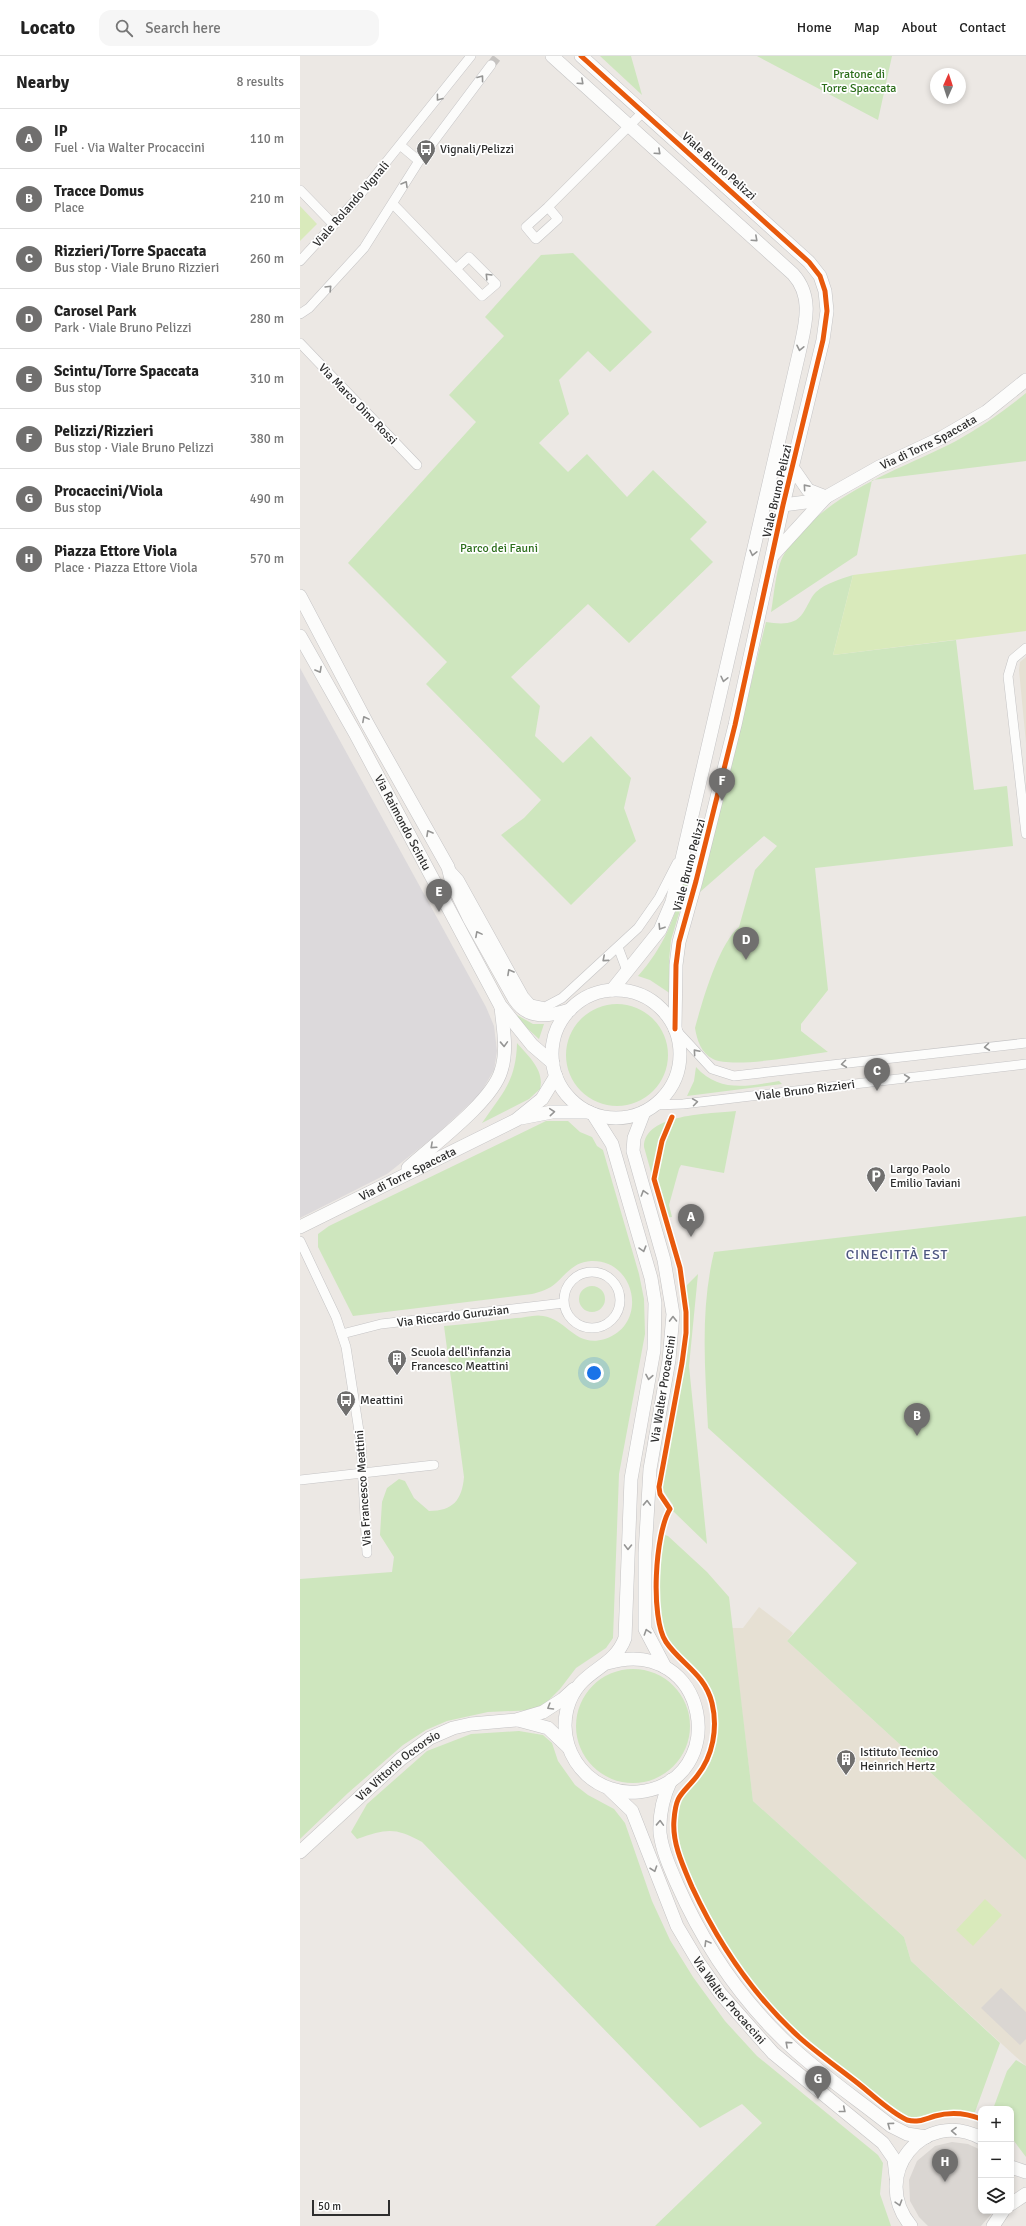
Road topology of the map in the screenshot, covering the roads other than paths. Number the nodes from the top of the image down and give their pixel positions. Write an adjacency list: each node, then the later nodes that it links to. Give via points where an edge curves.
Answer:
1 (472, 56): 7 (street, Viale Rolando Vignali, one-way to 7)
2 (552, 56): 6 (street, Viale Bruno Pelizzi, one-way to 6)
3 (581, 56): 5 (street, Viale Bruno Pelizzi)
4 (491, 65): 8 (street, one-way to 4)
5 (643, 112): 6 (street); 19 (street, Viale Bruno Pelizzi, via 804,257 816,269 822,280 827,306 823,340)
6 (629, 126): 11 (street); 21 (street, Viale Bruno Pelizzi, one-way to 21, via 793,274 804,291 807,308 803,337)
7 (400, 145): 8 (street); 12 (street, Viale Rolando Vignali)
8 (419, 161): 10 (street, one-way to 8)
9 (300, 190): 12 (street)
10 (393, 204): 14 (street); 15 (street, one-way to 10, via 309,308 355,260)
11 (548, 207)
12 (334, 225): 13 (street, Viale Rolando Vignali)
13 (300, 261)
14 (456, 269)
15 (300, 314)
16 (300, 343): 18 (street, Via Marco Dino Rossi)
17 (1026, 380): 20 (street, Via di Torre Spaccata, via 1001,402 964,426 879,467)
18 (417, 465)
19 (792, 467): 20 (street, one-way to 19, via 808,490); 22 (street, Viale Bruno Pelizzi)
20 (826, 497): 22 (street, Via di Torre Spaccata); 23 (street, Via di Torre Spaccata)
21 (765, 501): 22 (street, Via di Torre Spaccata); 30 (street, Viale Bruno Pelizzi, one-way to 30)
22 (783, 505): 23 (street); 24 (street, Viale Bruno Pelizzi)
23 (815, 508): 24 (street, Via di Torre Spaccata)
24 (772, 556): 33 (street, Viale Bruno Pelizzi, via 735,725)
25 (300, 596): 31 (street, Via Raimondo Scintu, one-way to 25, via 368,725)
26 (300, 636): 37 (street, Via Raimondo Scintu, one-way to 37, via 362,746)
27 (1026, 648): 28 (street, via 1013,659 1008,676)
28 (1025, 822): 29 (street)
29 (1026, 834)
30 (684, 850): 32 (street, Viale Bruno Pelizzi); 34 (street, Via Raimondo Scintu, via 649,914)
31 (448, 867): 34 (street, Via Raimondo Scintu, one-way to 31, via 554,1004 545,1007 534,1005 524,996 459,879); 38 (street, Via Raimondo Scintu, one-way to 31, via 552,1015 538,1015 517,1004 469,918 452,883)
32 (679, 877): 33 (street); 35 (street, Viale Bruno Pelizzi, one-way to 35, via 666,920)
33 (696, 881): 39 (street, Viale Bruno Pelizzi, via 677,953)
34 (618, 947): 35 (street)
35 (627, 971): 36 (street, Viale Bruno Pelizzi)
36 (612, 990): 38 (street, via 589,996); 39 (street, via 633,992 651,1000 665,1012)
37 (500, 1005): 42 (street, Via Raimondo Scintu); 47 (street, one-way to 47, via 505,1051 501,1071 494,1087 465,1117)
38 (570, 1010): 42 (street, via 560,1023 555,1036)
39 (675, 1029): 40 (street, Viale Bruno Rizzieri, one-way to 39, via 734,1076 724,1075 712,1069); 43 (street, via 681,1050 679,1071 669,1091)
40 (1026, 1043)
41 (1026, 1064): 43 (street, Viale Bruno Rizzieri, one-way to 41, via 684,1104)
42 (554, 1069): 45 (street, via 569,1097); 46 (street, Via di Torre Spaccata, via 539,1102)
43 (656, 1105): 44 (street)
44 (644, 1112): 45 (street, via 617,1118); 57 (street, Via Walter Procaccini, one-way to 44, via 645,1629 645,1553 650,1468 669,1360 673,1314 664,1260 633,1150 634,1138)
45 (591, 1113): 46 (street, Via di Torre Spaccata, one-way to 45, via 552,1112); 56 (street, Via Walter Procaccini, one-way to 56, via 610,1140 619,1167 651,1278 656,1322 654,1350 631,1480 626,1634 618,1653)
46 (516, 1120): 47 (street, Via di Torre Spaccata)
47 (392, 1182): 48 (street, Via di Torre Spaccata)
48 (300, 1227)
49 (300, 1241): 51 (street, Via Francesco Meattini)
50 (564, 1303): 50 (street, via 572,1319 588,1327 597,1327 606,1324 616,1314 620,1301 619,1292 609,1277 591,1272 574,1278 564,1293); 51 (street, Via Riccardo Guruzian, via 390,1323)
51 (342, 1334): 53 (street, Via Francesco Meattini, via 360,1432)
52 (434, 1465): 53 (street)
53 (363, 1473): 54 (street); 55 (street, Via Francesco Meattini)
54 (300, 1480)
55 (367, 1553)
56 (607, 1663): 57 (street, Via Walter Procaccini, via 634,1659 655,1662); 58 (street, Via Walter Procaccini, via 594,1670)
57 (665, 1667): 61 (street, Via Walter Procaccini, via 681,1679 688,1689 696,1705 699,1722 696,1744 687,1764)
58 (579, 1685): 59 (street, Via Vittorio Occorsio, one-way to 59, via 543,1712); 60 (street, Via Walter Procaccini, via 567,1711 565,1729)
59 (516, 1720): 60 (street, Via Vittorio Occorsio, via 548,1728); 63 (street, Via Vittorio Occorsio, via 470,1724 430,1738 390,1769)
60 (568, 1748): 62 (street, Via Walter Procaccini, via 584,1771)
61 (670, 1780): 62 (street, Via Walter Procaccini, via 642,1792 632,1793); 64 (street, Via Walter Procaccini, one-way to 61, via 907,2134 891,2126 794,2049 758,2013 732,1981 697,1927 665,1853 660,1835 661,1814)
62 (607, 1787): 68 (street, Via Walter Procaccini, one-way to 68, via 632,1811 677,1926 714,1986 773,2053 883,2143 894,2159)
63 (300, 1852)
64 (926, 2137): 65 (street, one-way to 64, via 956,2131 943,2131); 68 (street, via 910,2149)
65 (978, 2137)
66 (1014, 2168): 67 (street)
67 (1026, 2172)
68 (896, 2177): 72 (street, Via Walter Procaccini, one-way to 72, via 896,2193 900,2208)
69 (1026, 2194): 70 (street)
70 (1014, 2202)
71 (1002, 2214): 73 (street)
72 (911, 2226)
73 (993, 2226)

